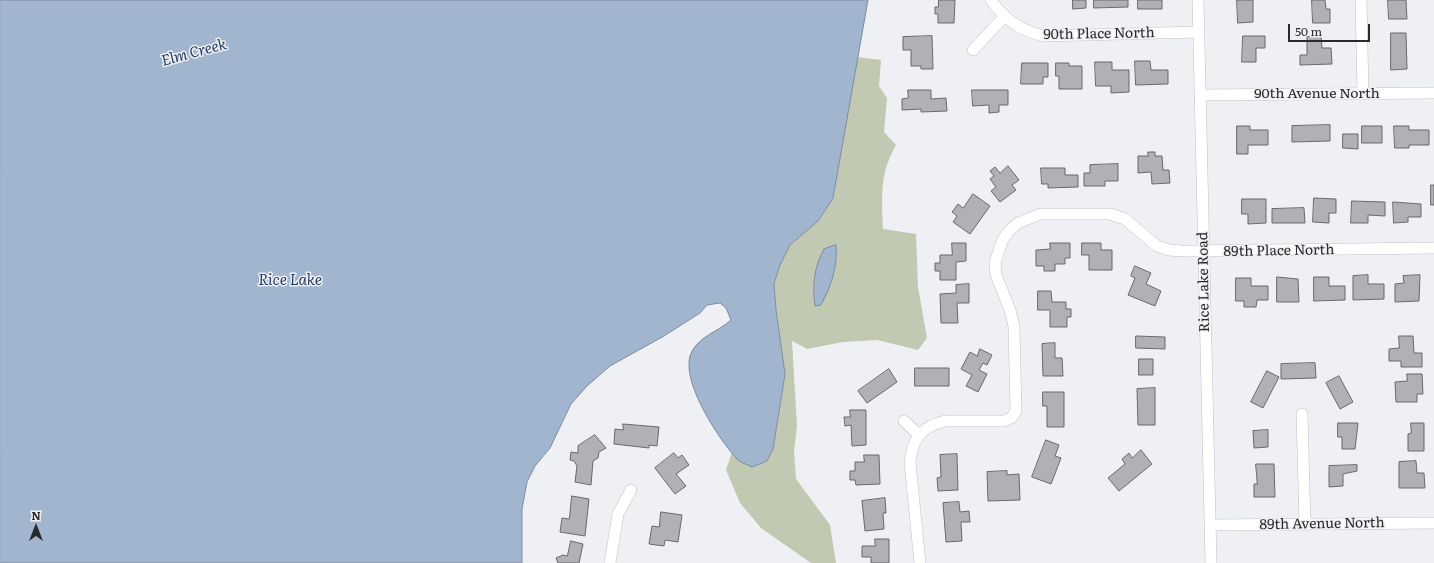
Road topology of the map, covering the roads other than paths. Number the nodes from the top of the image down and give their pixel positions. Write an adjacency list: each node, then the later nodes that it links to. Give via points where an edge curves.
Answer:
1 (991, 0): 4 (street, 90th Place North)
2 (1198, 0): 5 (street, Rice Lake Road)
3 (1361, 0): 8 (street)
4 (1004, 17): 5 (street, 90th Place North, via 1030,33 1044,36); 6 (street)
5 (1199, 32): 9 (street, Rice Lake Road)
6 (973, 50)
7 (1434, 93): 8 (street, 90th Avenue North)
8 (1363, 94): 9 (street, 90th Avenue North)
9 (1201, 95): 11 (street, Rice Lake Road)
10 (1434, 248): 11 (street, 89th Place North)
11 (1204, 252): 14 (street, 89th Place North, via 1169,250 1157,246 1125,219 1110,214 1040,214 1018,223 1002,241 995,263 996,275 1014,326 1016,411 1011,418 1004,421 938,423); 17 (street, Rice Lake Road)
12 (1302, 414): 18 (street)
13 (904, 421): 14 (street)
14 (919, 435): 20 (street, via 911,451 910,463)
15 (631, 490): 19 (street, via 618,514)
16 (1434, 523): 18 (street, 89th Avenue North)
17 (1210, 525): 18 (street, 89th Avenue North); 21 (street, Rice Lake Road)
18 (1305, 525)
19 (610, 563)
20 (920, 563)
21 (1211, 563)

